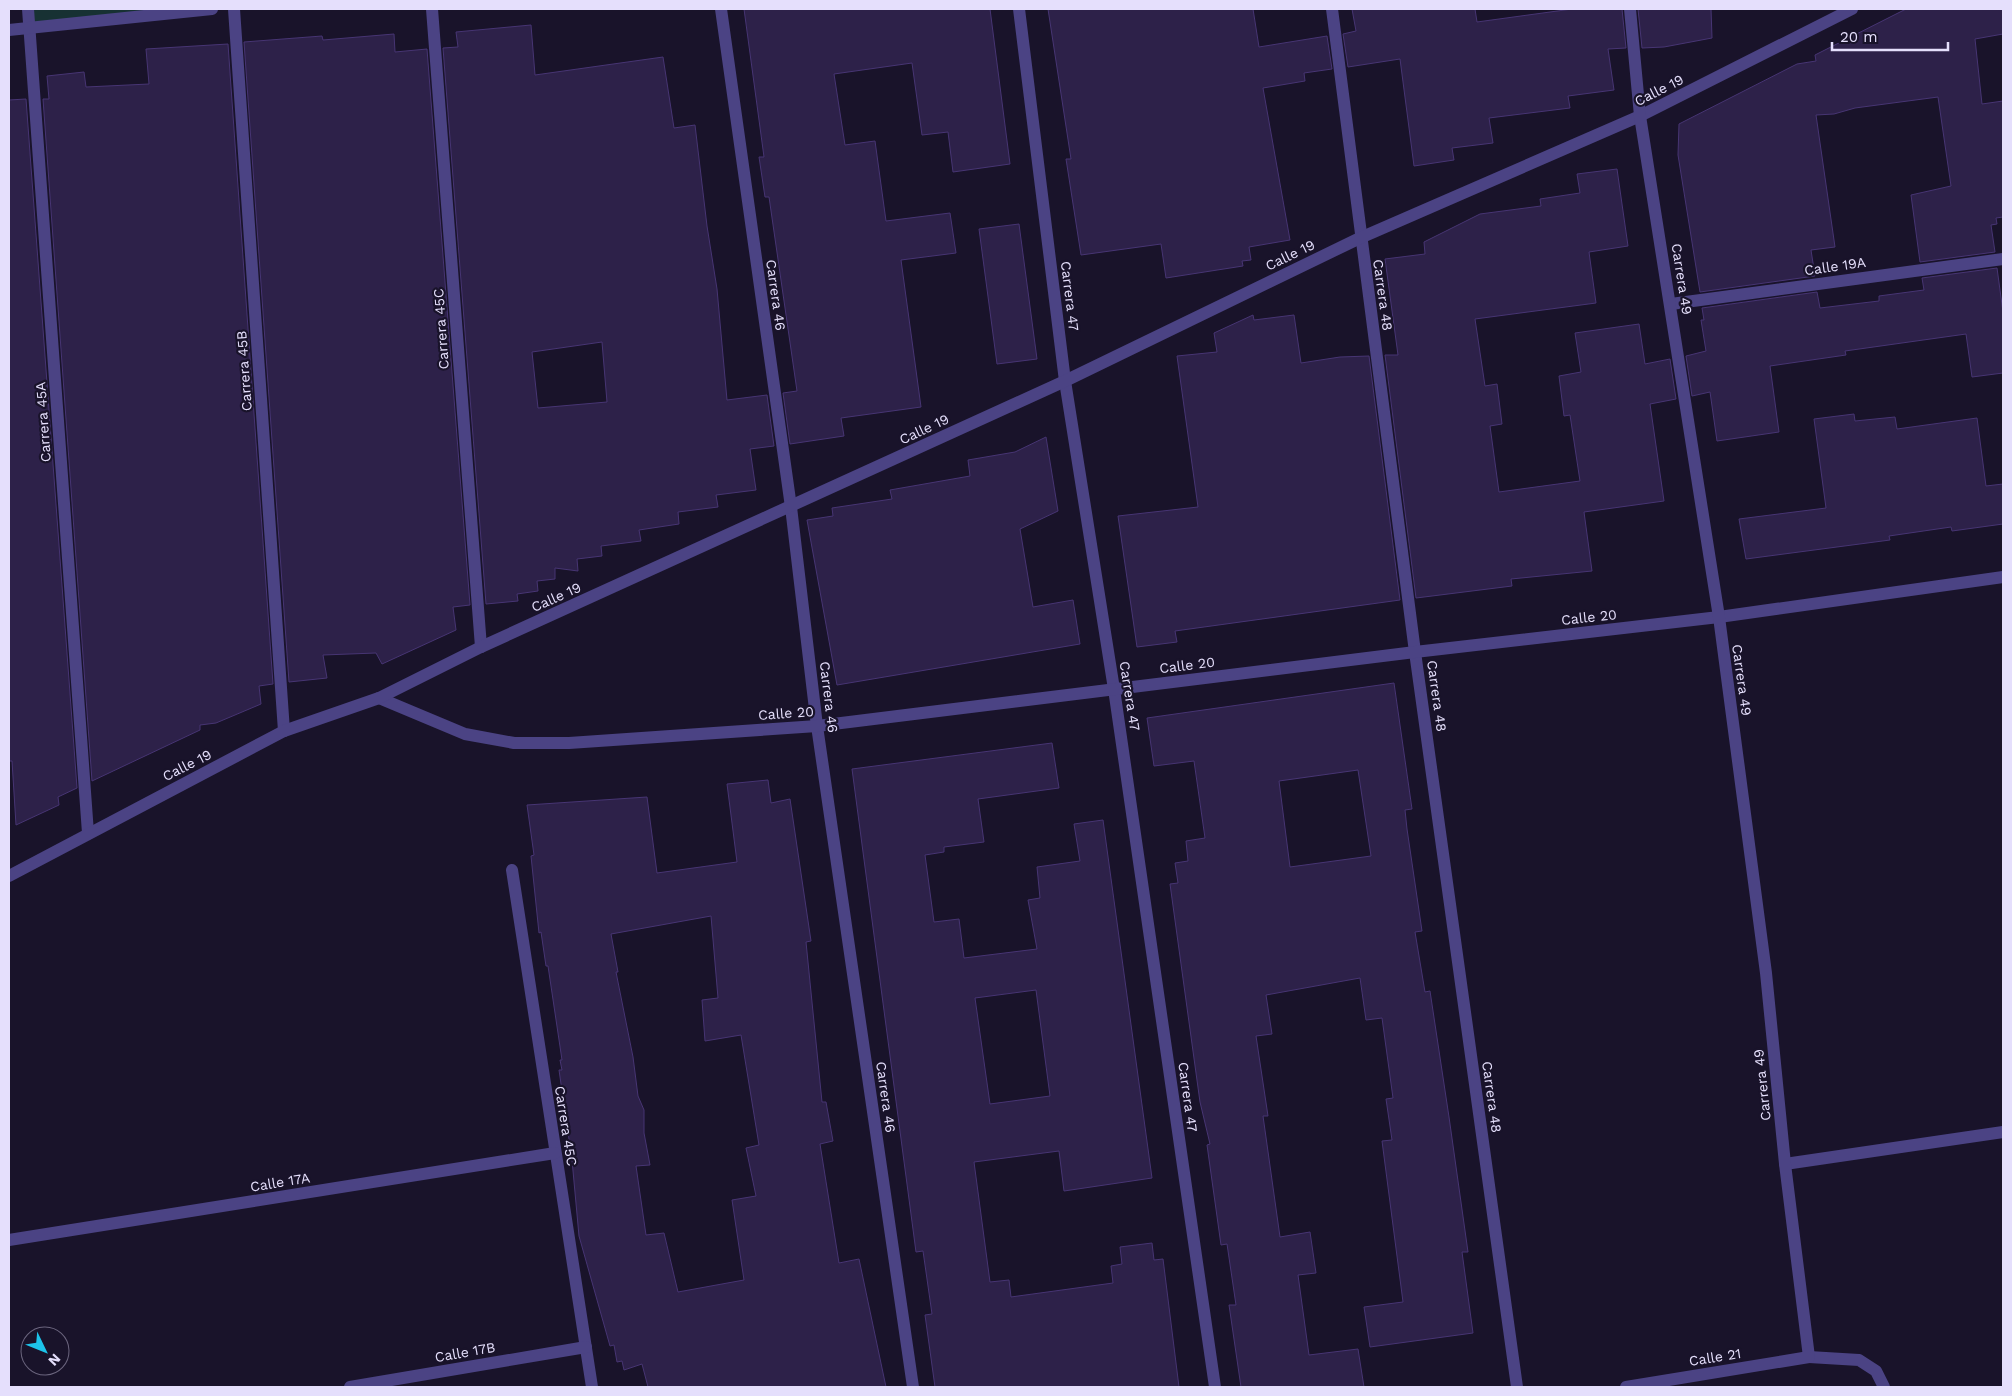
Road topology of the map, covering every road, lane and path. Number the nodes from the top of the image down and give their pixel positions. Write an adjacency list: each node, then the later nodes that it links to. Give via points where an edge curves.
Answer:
1 (28, 9): 10 (street, Carrera 45A)
2 (212, 9): 10 (street)
3 (234, 9): 25 (street, Carrera 45B)
4 (432, 9): 20 (street, Carrera 45C)
5 (721, 9): 17 (street, Carrera 46)
6 (1019, 9): 16 (street, Carrera 47)
7 (1332, 9): 13 (street, Carrera 48)
8 (1630, 9): 12 (street, Carrera 49)
9 (1852, 9): 12 (street, Calle 19)
10 (29, 28): 11 (street); 26 (street, Carrera 45A)
11 (9, 30)
12 (1640, 116): 13 (street, Calle 19); 15 (street, Carrera 49)
13 (1360, 238): 16 (street, Calle 19); 21 (street, Carrera 48)
14 (2003, 259): 15 (street, Calle 19A)
15 (1671, 304): 19 (street, Carrera 49)
16 (1065, 381): 17 (street, Calle 19); 22 (street, Carrera 47)
17 (791, 507): 20 (street, Calle 19); 24 (street, Carrera 46)
18 (2003, 577): 19 (street, Calle 20)
19 (1719, 617): 21 (street, Calle 20); 31 (street, Carrera 49, via 1766,973)
20 (481, 647): 23 (street, Calle 19)
21 (1415, 652): 22 (street, Calle 20); 39 (street, Carrera 48)
22 (1114, 689): 24 (street, Calle 20); 38 (street, Carrera 47)
23 (379, 698): 24 (street, Calle 20, via 465,734 514,743 568,743); 25 (street, Calle 19)
24 (818, 726): 37 (street, Carrera 46)
25 (284, 731): 26 (street, Calle 19)
26 (88, 833): 28 (street, Calle 19)
27 (512, 870): 30 (street, Carrera 45C)
28 (9, 876)
29 (2003, 1132): 31 (street)
30 (555, 1153): 32 (street, Calle 17A); 33 (street, Carrera 45C)
31 (1785, 1164): 34 (street, Carrera 49)
32 (9, 1240)
33 (586, 1347): 35 (street, Calle 17B); 36 (street, Carrera 45C)
34 (1809, 1357): 40 (street, Calle 21); 41 (street, Calle 21, via 1859,1360 1876,1371)
35 (350, 1387)
36 (592, 1387)
37 (913, 1387)
38 (1215, 1387)
39 (1517, 1387)
40 (1626, 1387)
41 (1884, 1387)

